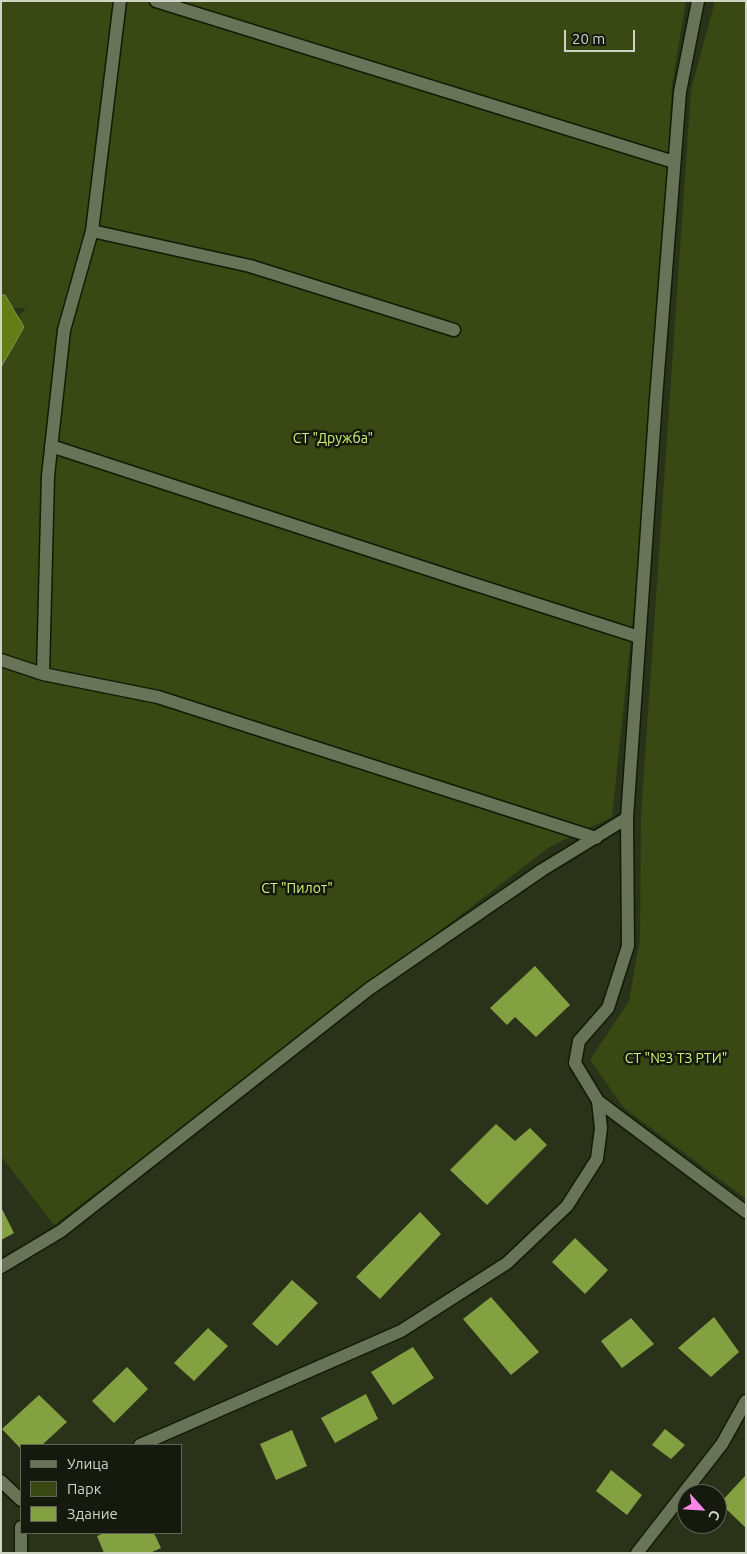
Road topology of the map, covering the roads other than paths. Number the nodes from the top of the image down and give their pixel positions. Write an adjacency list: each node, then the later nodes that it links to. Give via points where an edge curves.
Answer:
1 (120, 1): 5 (street)
2 (156, 1): 4 (street)
3 (698, 1): 4 (street, via 680,92)
4 (674, 162): 8 (street)
5 (92, 231): 6 (street, via 250,266); 7 (street, via 64,330)
6 (454, 330)
7 (51, 446): 8 (street); 10 (street)
8 (640, 637): 11 (street)
9 (1, 660): 10 (street)
10 (43, 674): 12 (street, via 158,697)
11 (627, 818): 12 (street); 13 (street, via 628,946 608,1008 579,1041 575,1063)
12 (596, 838): 15 (street, via 542,870 369,989 61,1231)
13 (598, 1101): 14 (street); 17 (street, via 601,1128 597,1159 567,1206 507,1263 401,1331)
14 (746, 1212)
15 (1, 1267)
16 (746, 1401): 22 (street, via 722,1444)
17 (142, 1444)
18 (1, 1481): 19 (street)
19 (20, 1499)
20 (21, 1534): 21 (street)
21 (21, 1553)
22 (637, 1553)

